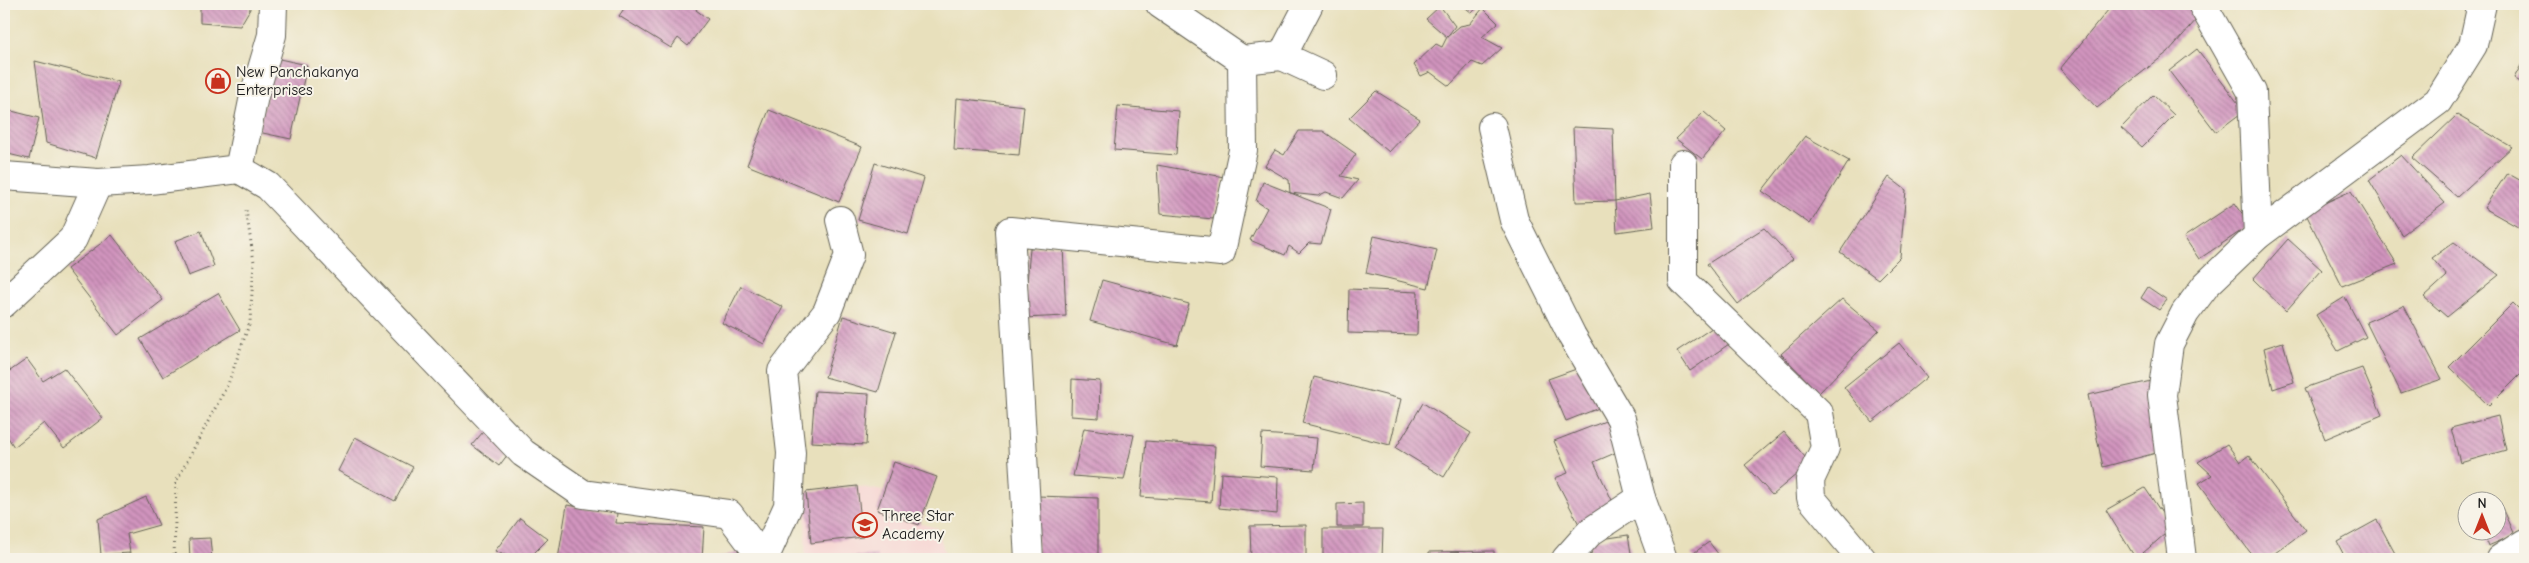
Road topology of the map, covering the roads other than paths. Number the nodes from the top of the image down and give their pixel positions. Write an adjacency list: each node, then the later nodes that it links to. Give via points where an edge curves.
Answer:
1 (273, 4): 11 (street, via 272,35 254,96)
2 (1160, 4): 7 (street)
3 (1309, 4): 6 (street)
4 (2202, 4): 15 (street, via 2252,92)
5 (2482, 4): 15 (street, via 2472,45 2438,101)
6 (1282, 56): 7 (street); 8 (street)
7 (1242, 60): 20 (street, via 1242,150 1221,252 1010,231)
8 (1323, 75)
9 (1492, 127): 17 (street, via 1514,220 1572,336 1621,419)
10 (1684, 164): 23 (street, via 1684,281 1819,414 1825,448 1810,480 1811,498)
11 (239, 168): 13 (street, via 150,180); 19 (street, via 268,186 523,453 583,494 729,514)
12 (4, 176): 13 (street)
13 (98, 183): 16 (street, via 74,239)
14 (840, 220): 19 (street, via 849,255 827,312 782,371 791,453 788,506)
15 (2258, 235): 24 (street, via 2206,284 2185,313 2169,344 2162,395)
16 (4, 303)
17 (1641, 498): 21 (street, via 1590,532); 22 (street)
18 (2525, 543): 25 (street)
19 (763, 559)
20 (1029, 559)
21 (1566, 559)
22 (1662, 559)
23 (1862, 559)
24 (2182, 559)
25 (2500, 559)

